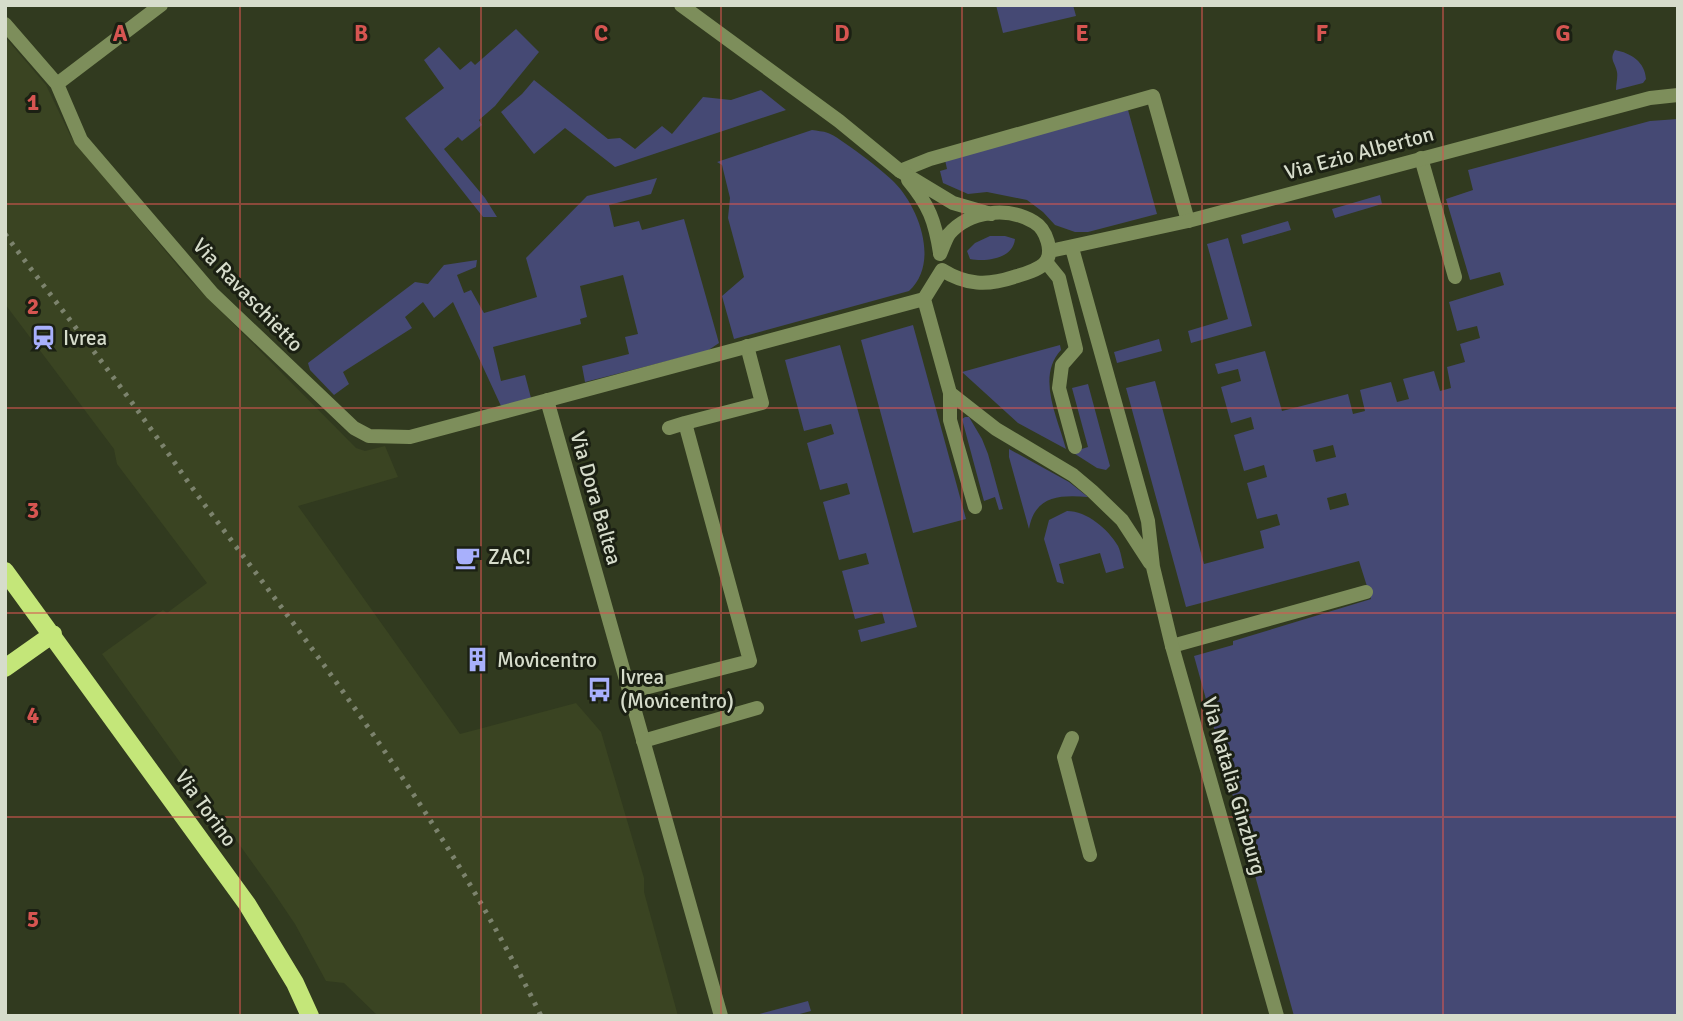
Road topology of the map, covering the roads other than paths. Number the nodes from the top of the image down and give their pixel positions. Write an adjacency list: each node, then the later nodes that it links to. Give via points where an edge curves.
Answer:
1 (161, 5): 4 (street)
2 (681, 5): 7 (street)
3 (5, 24): 4 (street, Via Ravaschietto)
4 (57, 84): 18 (street, Via Ravaschietto, via 81,140 212,293 354,428 369,436 410,437)
5 (1678, 95): 6 (street, Via Ezio Alberton, via 1650,98)
6 (1421, 158): 9 (street, Via Ezio Alberton); 14 (street)
7 (900, 171): 8 (street, via 953,203); 9 (street, via 1153,96); 11 (street, via 923,197 935,221)
8 (991, 214): 11 (street, via 962,222 947,236); 12 (street, via 1033,222 1043,231)
9 (1188, 220): 10 (street, Via Ezio Alberton)
10 (1072, 248): 12 (street, Via Ezio Alberton); 23 (street, Via Natalia Ginzburg, via 1148,521)
11 (940, 254): 13 (street)
12 (1048, 257): 13 (street, via 1033,271 992,282 958,281); 21 (street, via 1059,278 1076,349 1062,365 1059,387)
13 (942, 270): 15 (street)
14 (1455, 277)
15 (924, 299): 16 (street); 17 (street)
16 (747, 346): 18 (street); 19 (street, via 762,403)
17 (950, 393): 22 (street, via 950,420); 23 (street, Via Natalia Ginzburg, via 996,429 1092,491 1122,520)
18 (547, 400): 29 (street, Via Dora Baltea)
19 (685, 423): 20 (street); 29 (street, via 750,661)
20 (668, 428)
21 (1075, 447)
22 (975, 507)
23 (1153, 567): 27 (street, Via Natalia Ginzburg)
24 (5, 570): 26 (main road, Via Torino)
25 (1366, 593): 27 (street)
26 (53, 634): 28 (main road); 34 (main road, Via Torino, via 247,904 296,983)
27 (1172, 646): 36 (street, Via Natalia Ginzburg)
28 (5, 668)
29 (629, 692): 32 (street, Via Dora Baltea)
30 (757, 708): 32 (street)
31 (1072, 738): 33 (street, via 1064,757)
32 (643, 741): 35 (street, Via Dora Baltea)
33 (1090, 855)
34 (310, 1016)
35 (721, 1016)
36 (1277, 1016)

